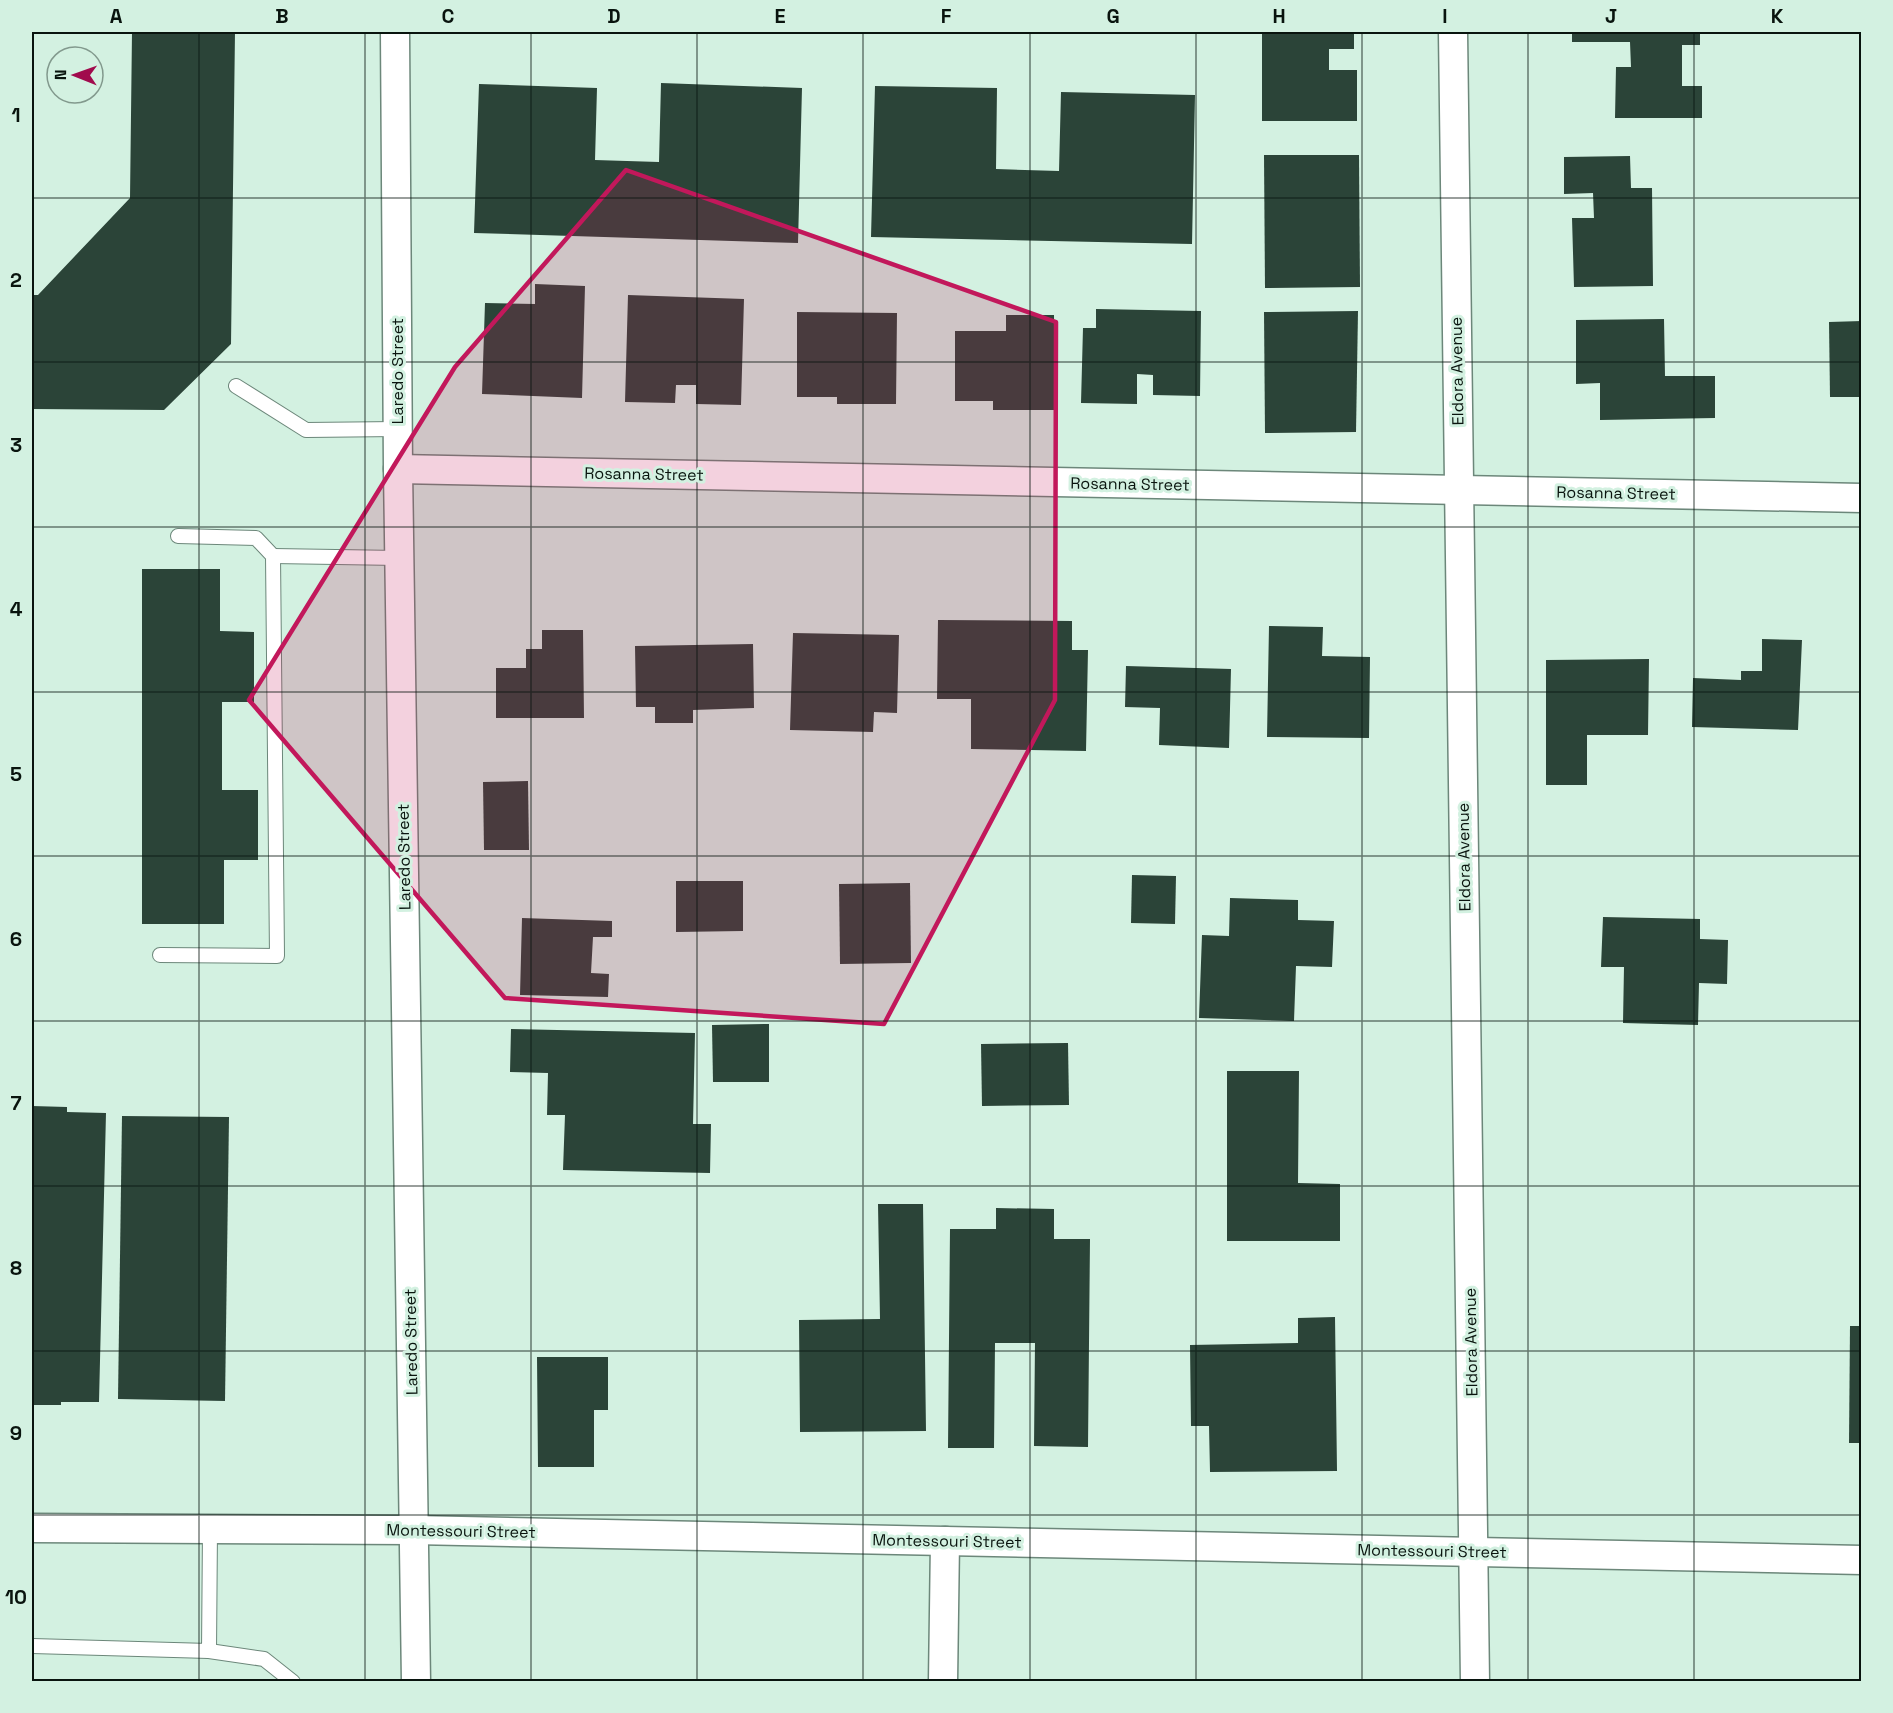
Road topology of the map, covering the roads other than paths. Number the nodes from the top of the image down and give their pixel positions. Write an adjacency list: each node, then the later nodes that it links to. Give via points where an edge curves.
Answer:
1 (395, 32): 4 (street, Laredo Street)
2 (1453, 32): 6 (street, Eldora Avenue)
3 (236, 386): 4 (lane, via 306,430)
4 (397, 429): 5 (street, Laredo Street)
5 (398, 469): 6 (street, Rosanna Street); 10 (street, Laredo Street)
6 (1458, 490): 7 (street, Rosanna Street); 16 (street, Eldora Avenue)
7 (1862, 498)
8 (178, 536): 9 (lane, via 256,538)
9 (273, 556): 10 (lane); 11 (lane, via 277,956)
10 (399, 558): 14 (street, Laredo Street)
11 (160, 955)
12 (32, 1528): 13 (street, Montessouri Street)
13 (210, 1529): 14 (street, Montessouri Street); 19 (lane)
14 (413, 1530): 15 (street, Montessouri Street); 21 (street, Laredo Street)
15 (945, 1541): 16 (street, Montessouri Street); 22 (street)
16 (1473, 1552): 17 (street, Montessouri Street); 23 (street, Eldora Avenue)
17 (1862, 1560)
18 (32, 1646): 19 (lane)
19 (210, 1651): 20 (lane, via 264,1659)
20 (293, 1682)
21 (416, 1682)
22 (943, 1682)
23 (1475, 1682)

